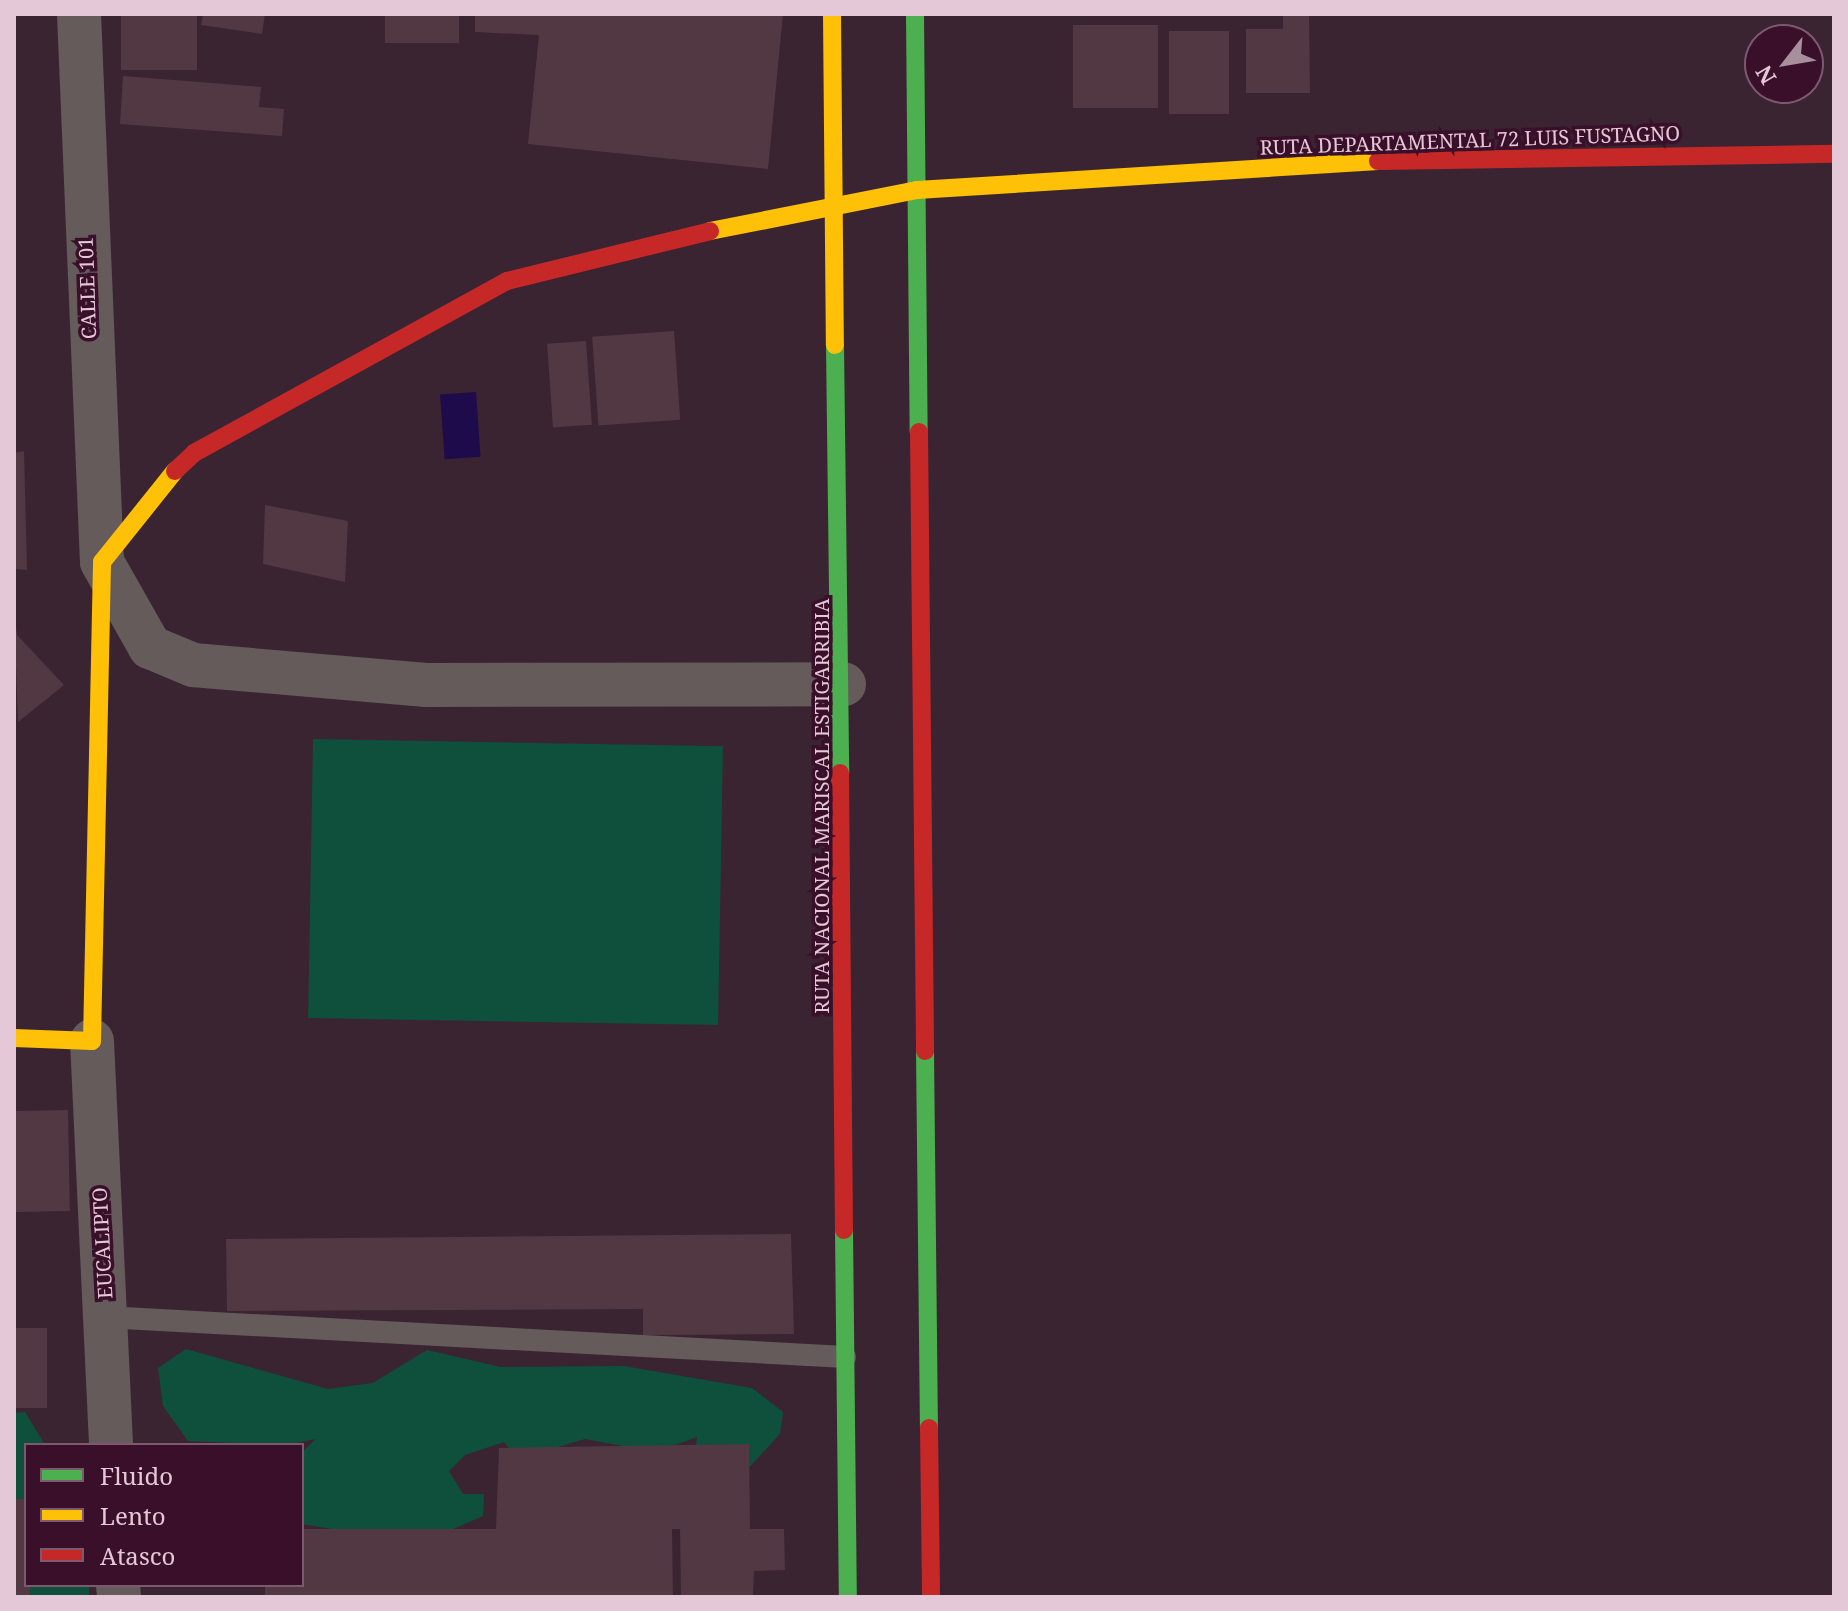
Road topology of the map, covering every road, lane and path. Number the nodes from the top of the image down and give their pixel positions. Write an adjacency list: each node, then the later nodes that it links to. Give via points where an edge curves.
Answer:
1 (79, 14): 7 (street, CALLE 101)
2 (832, 14): 6 (main road, RUTA NACIONAL MARISCAL ESTIGARRIBIA)
3 (915, 14): 5 (main road)
4 (1834, 154): 5 (main road, RUTA DEPARTAMENTAL 72 LUIS FUSTAGNO, via 1352,161)
5 (917, 190): 6 (main road, RUTA DEPARTAMENTAL 72 LUIS FUSTAGNO); 15 (main road)
6 (834, 201): 7 (main road, RUTA DEPARTAMENTAL 72 LUIS FUSTAGNO, via 507,281 194,453 149,495); 8 (main road, RUTA NACIONAL MARISCAL ESTIGARRIBIA)
7 (102, 562): 8 (street, via 150,647 193,665 426,685); 10 (main road)
8 (844, 684): 12 (main road, RUTA NACIONAL MARISCAL ESTIGARRIBIA)
9 (14, 1038): 10 (main road)
10 (92, 1041): 11 (street, EUCALIPTO)
11 (105, 1317): 12 (lane); 13 (street, EUCALIPTO)
12 (845, 1357): 14 (main road, RUTA NACIONAL MARISCAL ESTIGARRIBIA)
13 (111, 1443)
14 (848, 1597)
15 (931, 1597)

